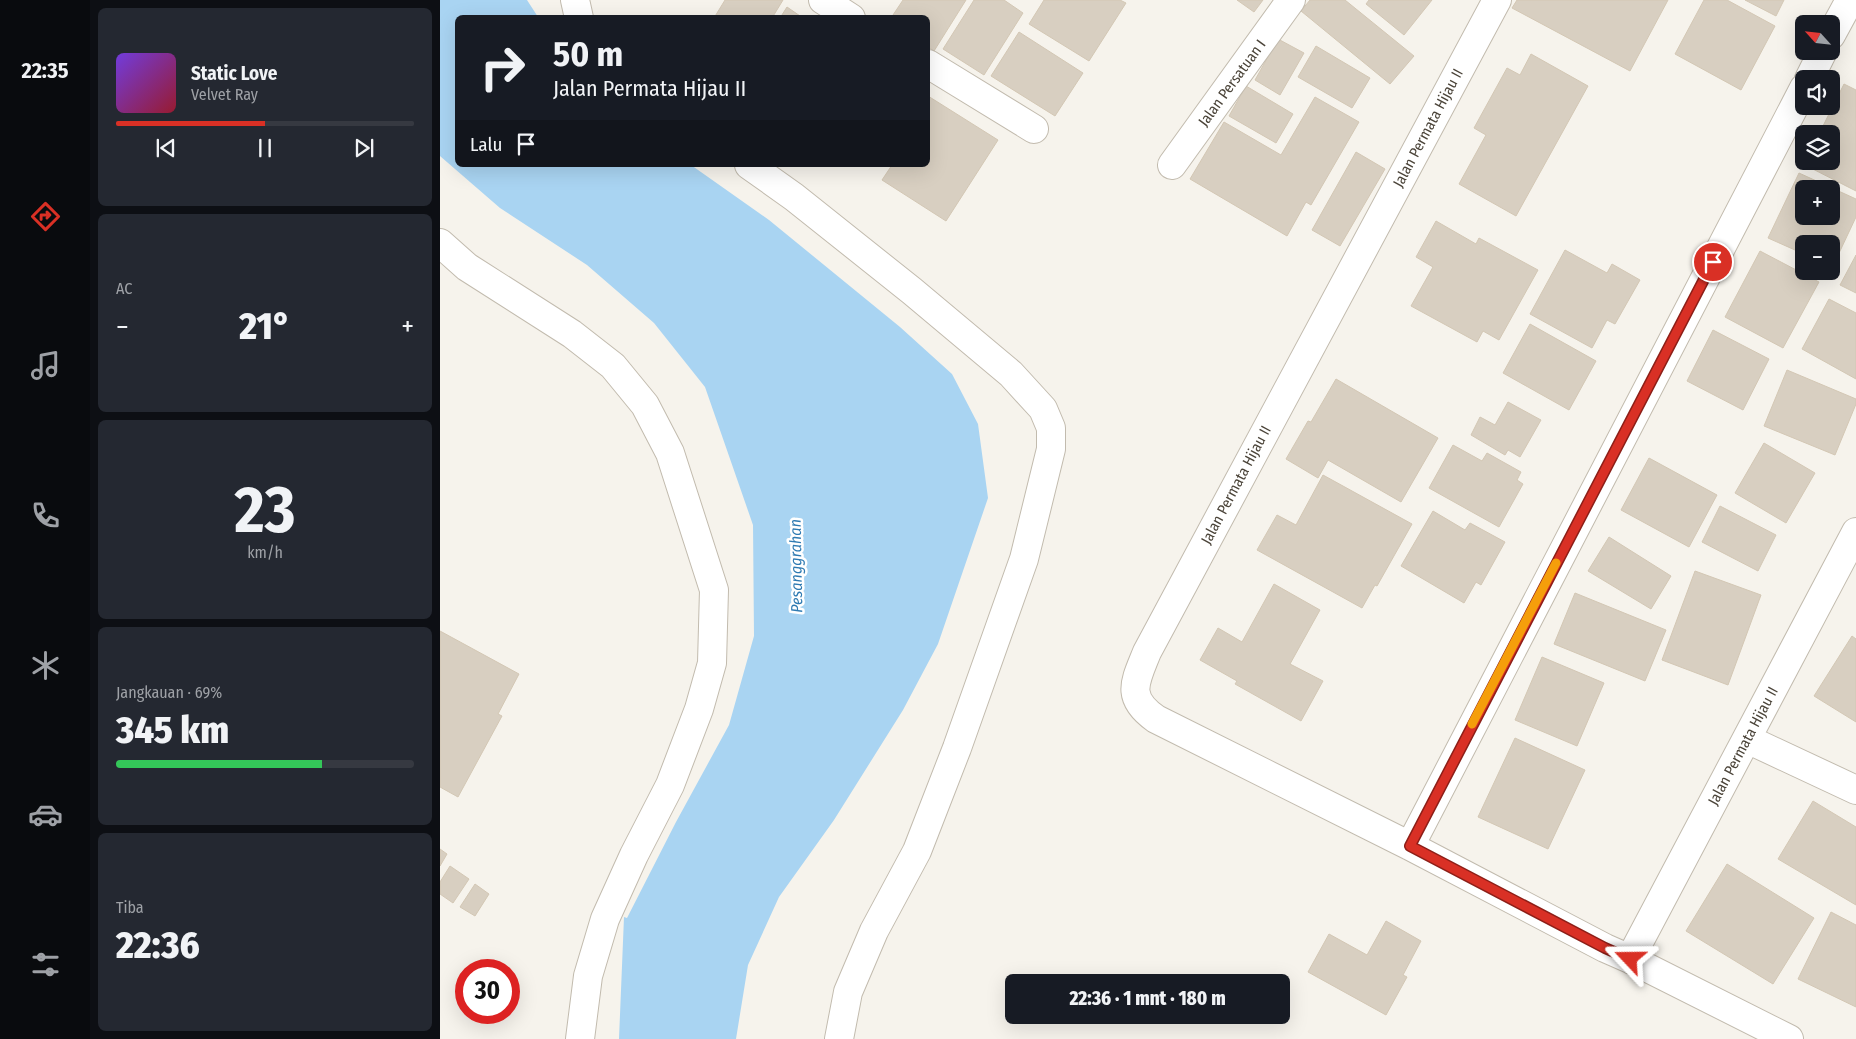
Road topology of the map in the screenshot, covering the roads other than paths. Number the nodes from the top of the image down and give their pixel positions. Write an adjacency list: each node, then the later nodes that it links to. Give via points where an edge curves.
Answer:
1 (575, 0): 6 (street)
2 (823, 0): 7 (street)
3 (1291, 0): 12 (street, Jalan Persatuan I)
4 (1497, 0): 18 (street, Jalan Permata Hijau II, via 1152,643 1135,683 1136,696 1143,710 1156,720)
5 (1850, 0): 8 (street)
6 (578, 15)
7 (846, 15)
8 (1840, 18)
9 (930, 65): 11 (street)
10 (1795, 105): 18 (street)
11 (1034, 129)
12 (1172, 165)
13 (752, 167): 21 (street, via 912,291 1011,374 1043,409 1051,428 1051,449 1024,559 917,850 874,931 848,992)
14 (440, 243): 20 (street, via 466,267 572,334 613,366 645,405 670,453 714,590 712,662 699,709 670,785 604,919 588,976)
15 (1856, 532): 16 (street, Jalan Permata Hijau II)
16 (1747, 739): 17 (street); 19 (street, Jalan Permata Hijau II)
17 (1856, 790)
18 (1410, 846): 19 (street, Jalan Permata Hijau II)
19 (1630, 959): 22 (street, Jalan Permata Hijau II)
20 (580, 1039)
21 (839, 1039)
22 (1789, 1039)

